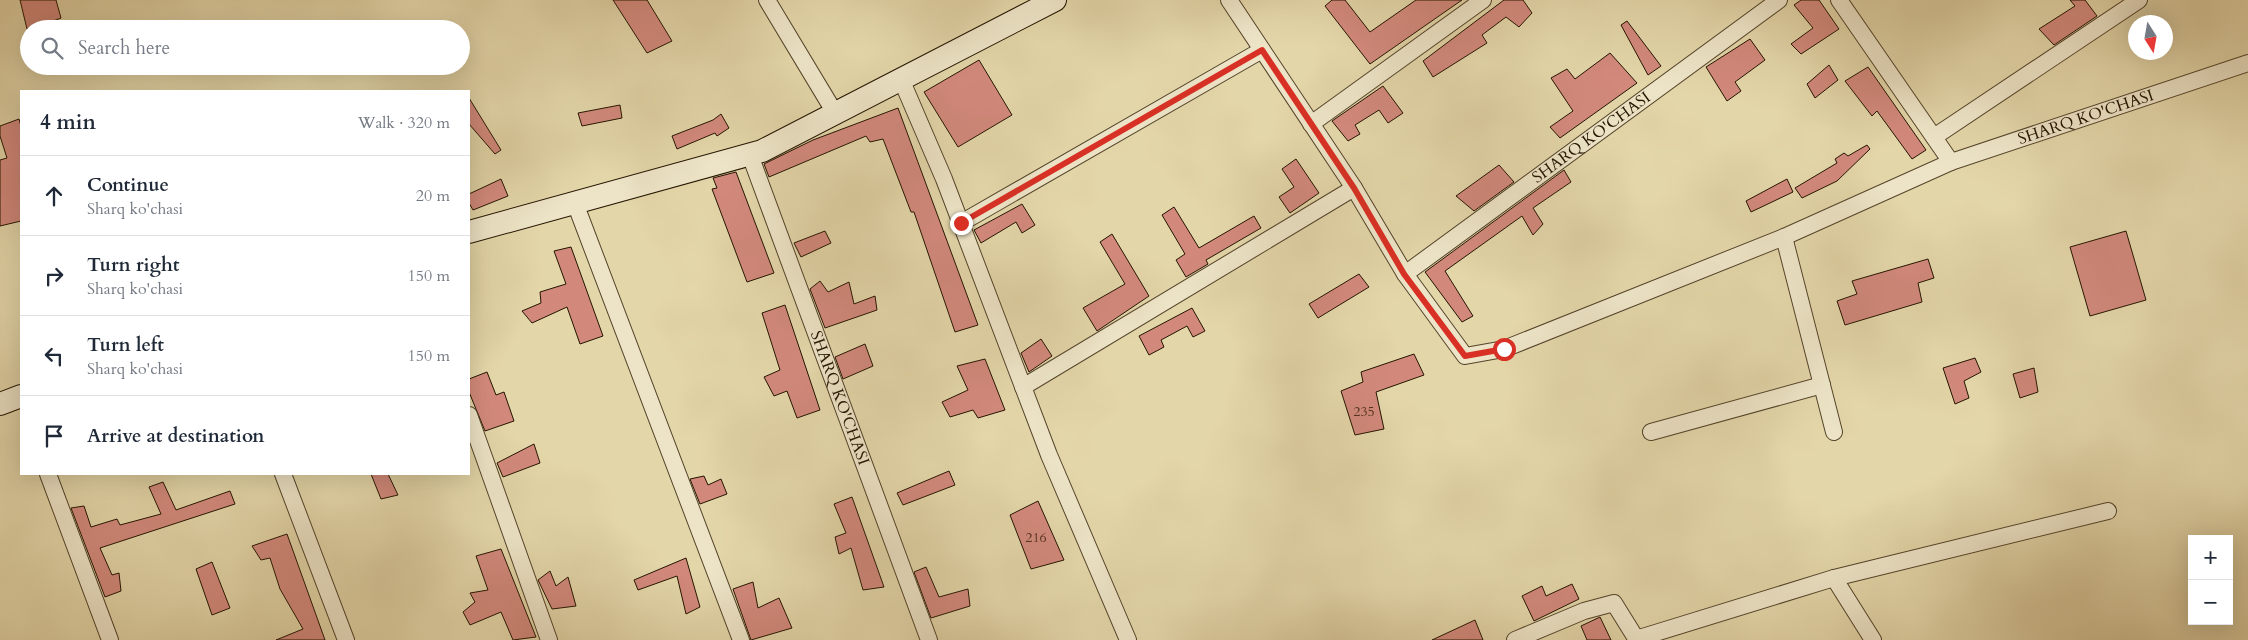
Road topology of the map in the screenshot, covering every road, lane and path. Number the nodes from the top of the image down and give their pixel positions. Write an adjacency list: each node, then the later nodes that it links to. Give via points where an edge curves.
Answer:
1 (767, 0): 11 (street)
2 (1055, 0): 10 (street)
3 (1229, 0): 8 (street)
4 (1483, 0): 12 (street)
5 (1779, 0): 21 (street, SHARQ KO'CHASI)
6 (1838, 0): 13 (street)
7 (2139, 0): 13 (street)
8 (1262, 50): 12 (street); 18 (street)
9 (2248, 63): 15 (street, SHARQ KO'CHASI)
10 (901, 79): 11 (street); 18 (street)
11 (835, 113): 14 (street, via 762,151)
12 (1311, 124): 16 (street)
13 (1934, 137): 15 (street)
14 (750, 154): 17 (street); 36 (street, SHARQ KO'CHASI)
15 (1951, 162): 20 (street, SHARQ KO'CHASI)
16 (1354, 188): 21 (street); 23 (street)
17 (576, 202): 19 (street); 35 (street)
18 (961, 223): 23 (street)
19 (470, 232)
20 (1784, 237): 21 (street, via 1504,349 1465,356); 22 (street)
21 (1404, 274)
22 (1822, 385): 25 (street); 26 (street)
23 (1023, 387): 37 (street)
24 (470, 418): 34 (street)
25 (1650, 432)
26 (1834, 432)
27 (48, 475): 32 (street)
28 (283, 475): 33 (street)
29 (2108, 512): 30 (street)
30 (1834, 578): 31 (street); 39 (street)
31 (1636, 639): 38 (street, via 1614,603 1584,611)
32 (110, 640)
33 (346, 640)
34 (549, 640)
35 (741, 640)
36 (929, 640)
37 (1128, 640)
38 (1515, 640)
39 (1873, 640)

